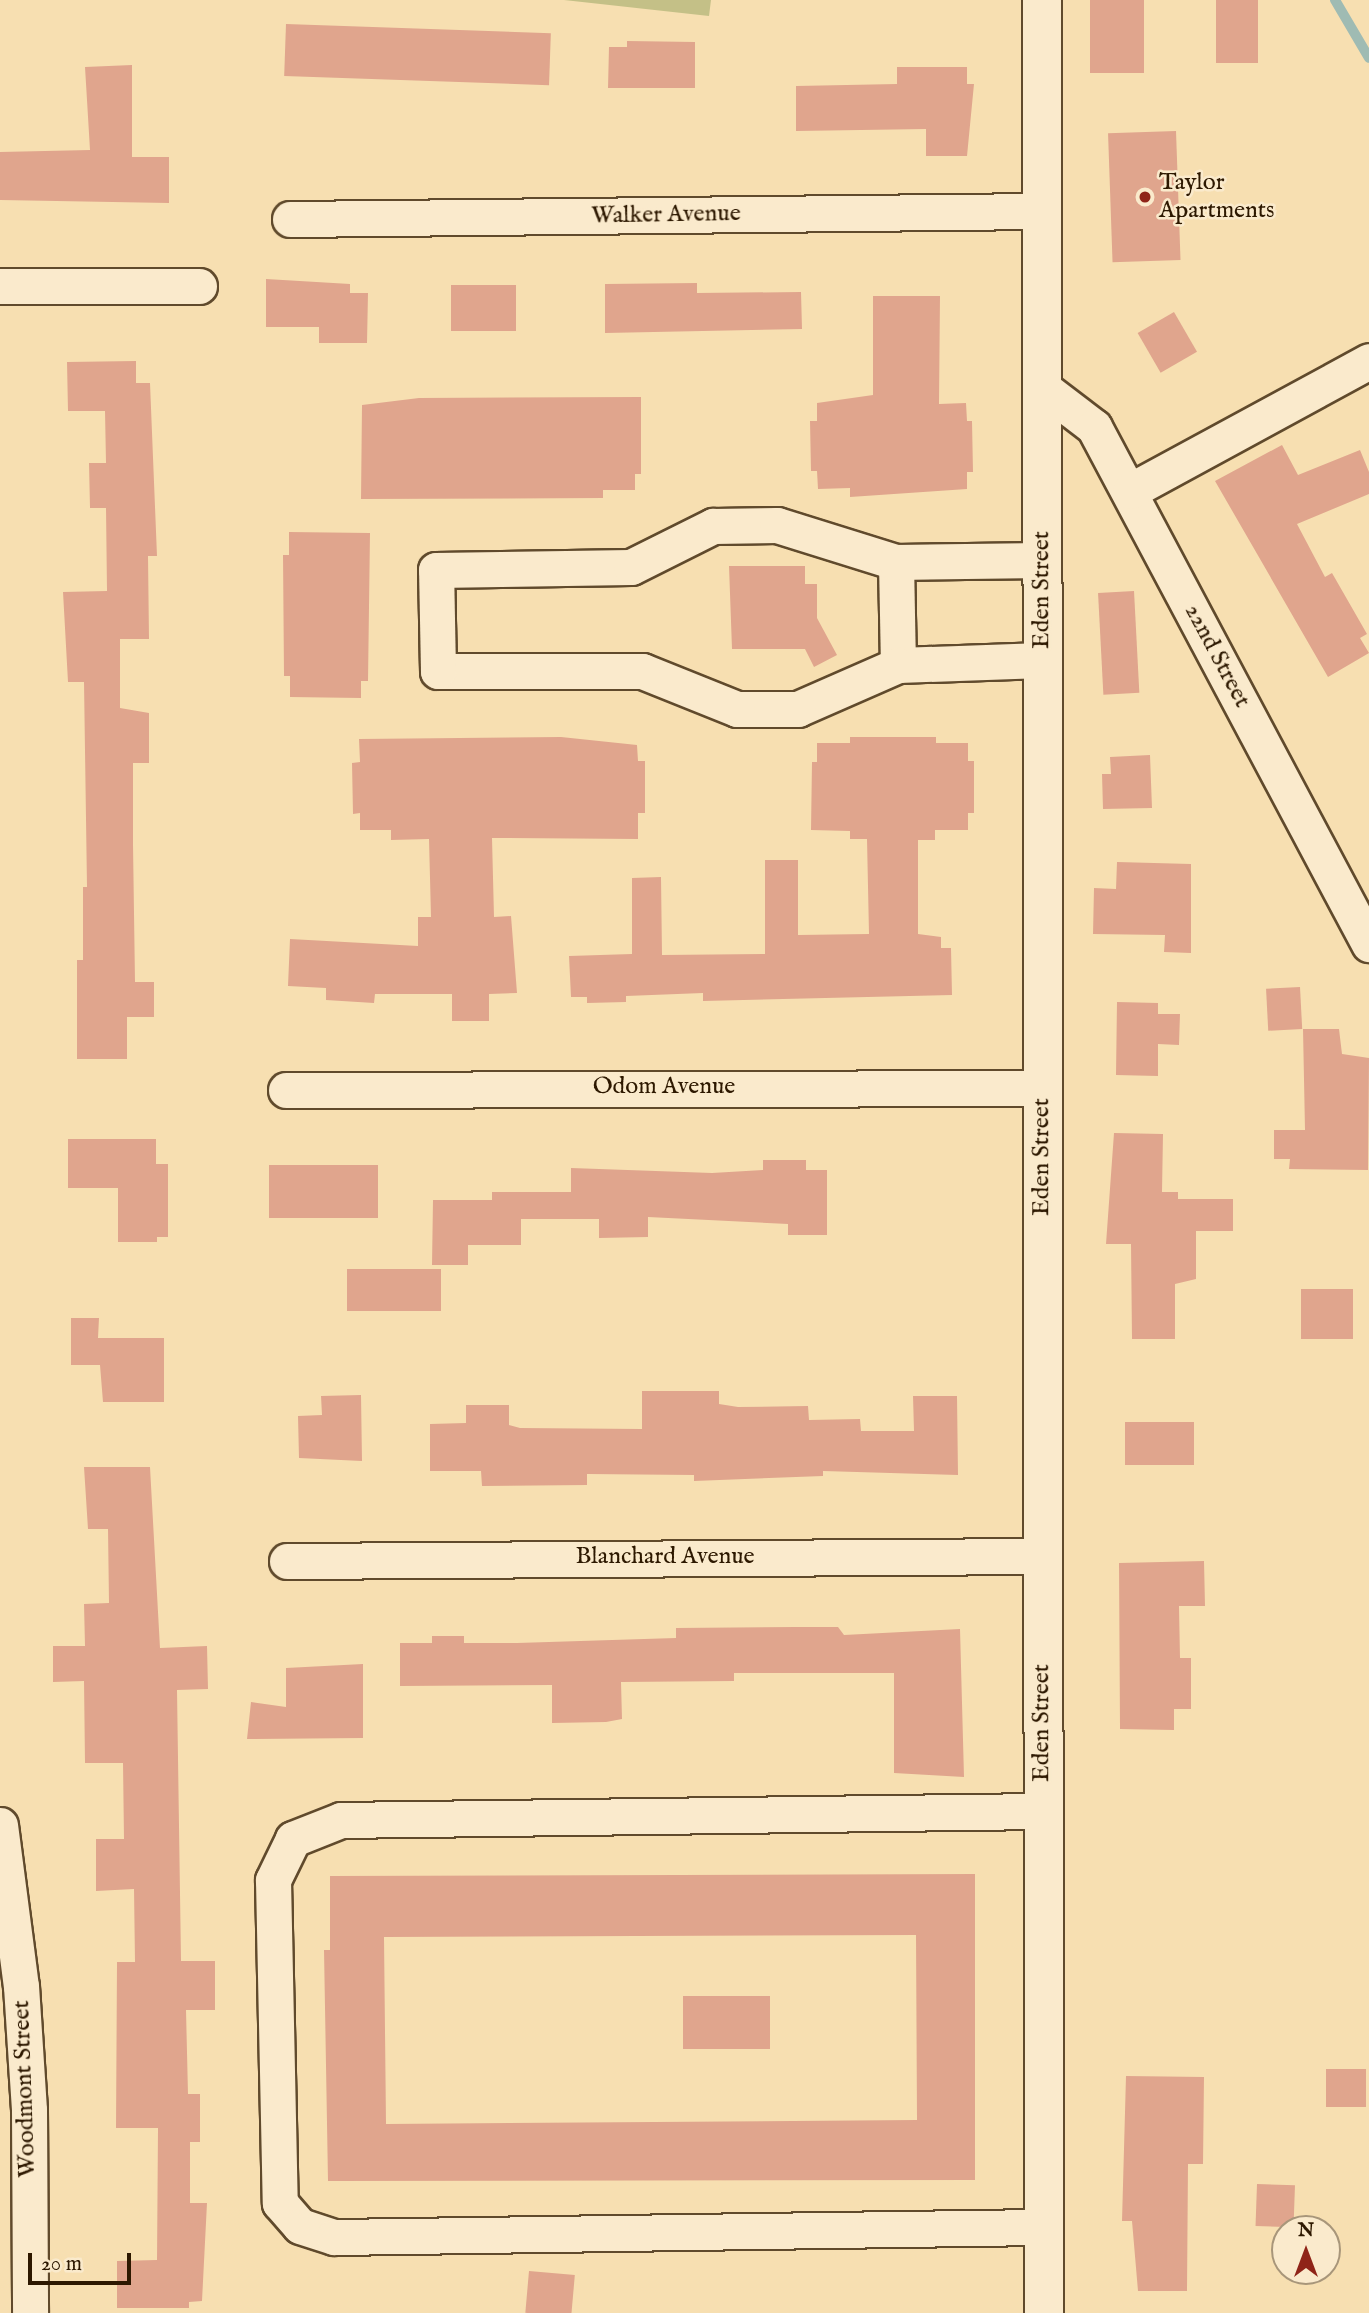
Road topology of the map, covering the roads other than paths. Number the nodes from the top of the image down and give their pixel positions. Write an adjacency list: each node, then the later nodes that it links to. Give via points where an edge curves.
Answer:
1 (1042, 0): 2 (street, Eden Street)
2 (1042, 211): 3 (street, Walker Avenue); 7 (street, Eden Street)
3 (290, 219)
4 (0, 286): 5 (street)
5 (199, 286)
6 (1369, 361): 8 (street)
7 (1042, 388): 8 (street, 22nd Street, via 1084,415); 9 (street, Eden Street)
8 (1130, 491): 13 (street, 22nd Street)
9 (1042, 560): 10 (street); 11 (street, Eden Street)
10 (897, 562): 12 (street); 12 (street, via 776,526 713,526 631,567 436,570 436,621 438,671 642,671 737,709 798,709)
11 (1042, 660): 12 (street); 14 (street, Eden Street)
12 (898, 665)
13 (1369, 944)
14 (1042, 1088): 15 (street, Odom Avenue); 16 (street, Eden Street)
15 (286, 1090)
16 (1042, 1556): 17 (street, Blanchard Avenue); 18 (street, Eden Street)
17 (287, 1561)
18 (1042, 1811): 21 (street, Eden Street); 21 (street, via 341,1820 293,1839 273,1880 280,2203 300,2226 334,2237)
19 (0, 1825): 20 (street, Woodmont Street)
20 (4, 1915): 22 (street, Woodmont Street, via 21,1986 29,2110)
21 (1044, 2227): 23 (street, Eden Street)
22 (30, 2313)
23 (1044, 2313)

